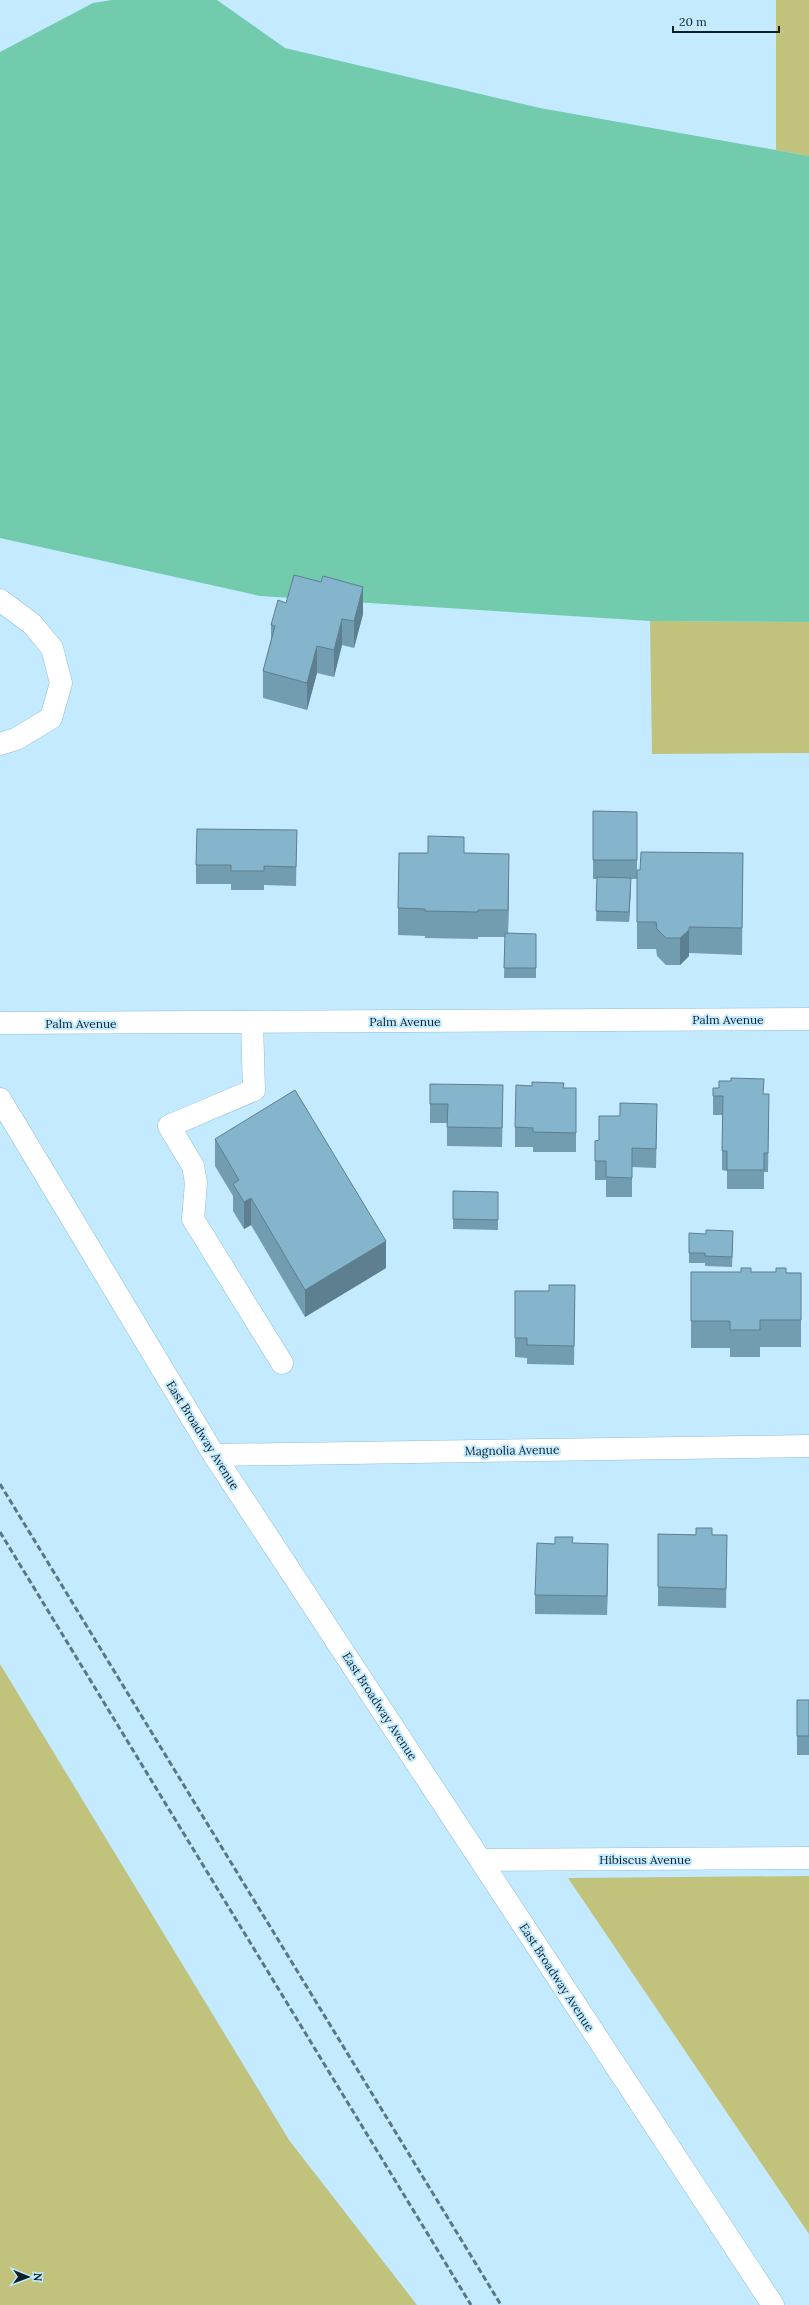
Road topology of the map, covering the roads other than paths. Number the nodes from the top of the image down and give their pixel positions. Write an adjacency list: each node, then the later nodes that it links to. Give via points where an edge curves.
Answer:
1 (0, 600): 2 (street, via 32,624 52,648 61,683 51,718 16,739)
2 (0, 744)
3 (809, 1019): 4 (street, Palm Avenue)
4 (252, 1022): 5 (street, Palm Avenue); 7 (street, via 254,1090 169,1126 193,1166 196,1183 193,1219)
5 (0, 1023)
6 (0, 1099): 9 (street, East Broadway Avenue)
7 (282, 1363)
8 (809, 1446): 9 (street, Magnolia Avenue)
9 (214, 1455): 11 (street, East Broadway Avenue)
10 (809, 1858): 11 (street, Hibiscus Avenue)
11 (480, 1860): 12 (street, East Broadway Avenue)
12 (772, 2305)

